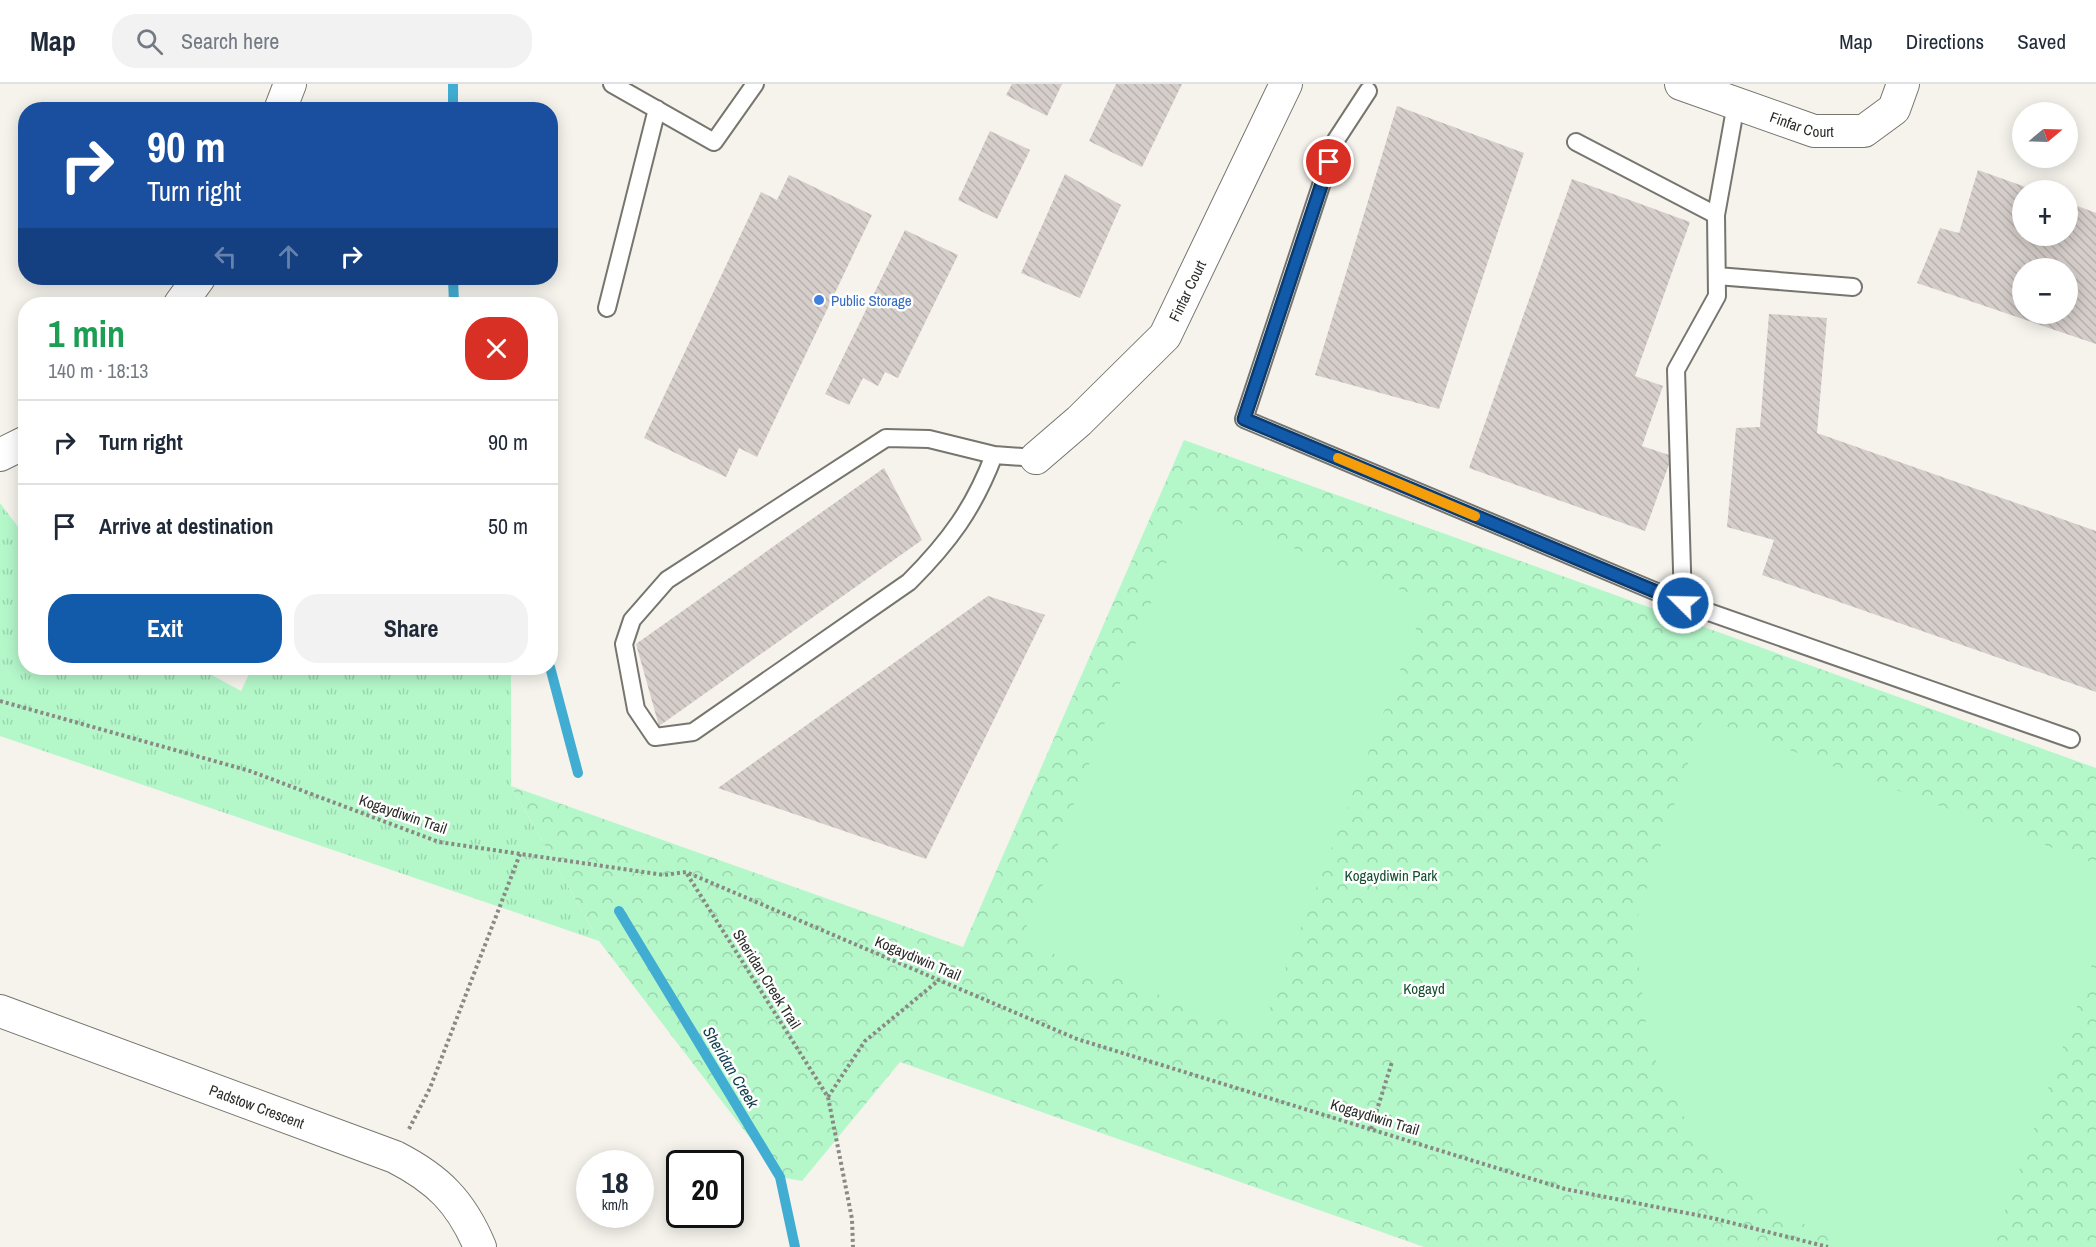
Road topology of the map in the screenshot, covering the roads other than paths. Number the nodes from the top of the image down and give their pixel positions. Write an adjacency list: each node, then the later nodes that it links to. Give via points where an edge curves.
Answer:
1 (290, 84): 8 (street)
2 (612, 84): 10 (lane)
3 (755, 84): 10 (lane, via 714,142)
4 (1286, 84): 19 (street, Finfar Court, via 1165,336)
5 (1681, 84): 9 (street, Finfar Court)
6 (1903, 84): 9 (street, Finfar Court, via 1894,109 1864,131 1814,131)
7 (1368, 92): 20 (lane, via 1336,140 1244,419)
8 (283, 102)
9 (1736, 104): 12 (lane)
10 (657, 110): 15 (lane)
11 (1576, 142): 12 (lane)
12 (1716, 215): 13 (lane)
13 (1717, 276): 14 (lane); 20 (lane, via 1717,296 1676,370)
14 (1853, 286)
15 (607, 308)
16 (18, 446): 17 (street)
17 (0, 455)
18 (994, 455): 18 (lane, via 929,439 886,438 667,580 632,620 624,644 636,709 655,737 693,732 909,582 965,518); 19 (lane)
19 (1036, 458)
20 (1683, 603): 21 (lane)
21 (2071, 739)
22 (0, 1011): 23 (street, Padstow Crescent, via 395,1157 426,1173 468,1218)
23 (480, 1247)

